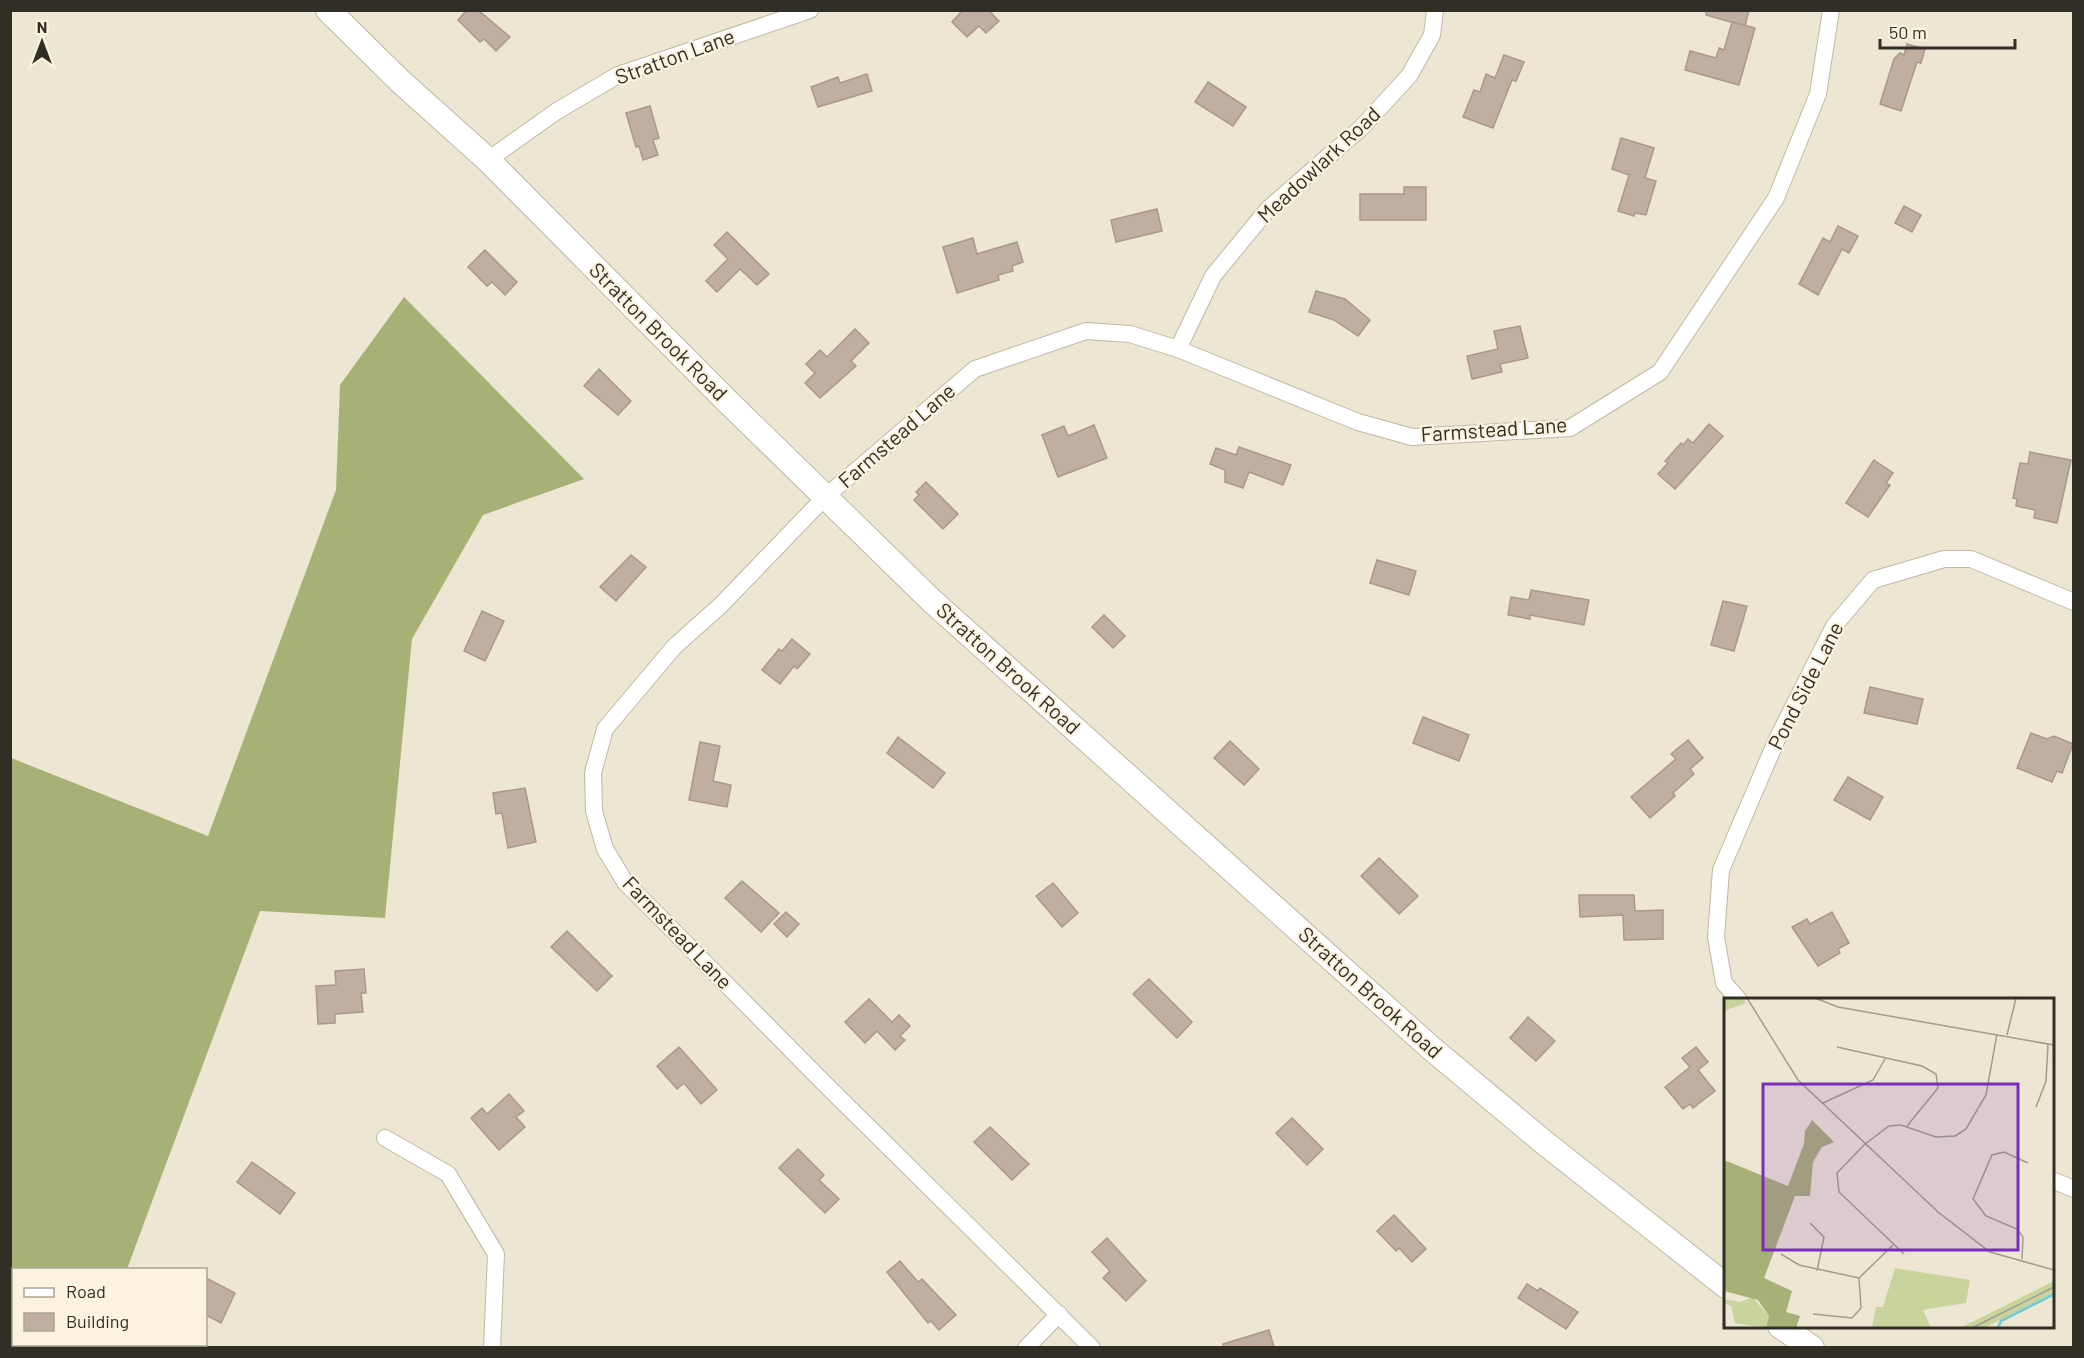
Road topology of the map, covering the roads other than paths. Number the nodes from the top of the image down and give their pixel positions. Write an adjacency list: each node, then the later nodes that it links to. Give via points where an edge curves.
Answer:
1 (328, 10): 5 (street, Stratton Brook Road)
2 (810, 10): 5 (street, Stratton Lane, via 618,75 557,111)
3 (1435, 10): 6 (street, Meadowlark Road, via 1432,35 1409,76 1361,128 1268,209 1213,276)
4 (1831, 10): 6 (street, Farmstead Lane, via 1818,94 1776,198 1660,372 1570,428 1412,437 1358,422)
5 (488, 160): 7 (street, Stratton Brook Road)
6 (1178, 349): 7 (street, Farmstead Lane, via 1130,334 1086,331 975,369)
7 (825, 497): 13 (street, Stratton Brook Road, via 941,609 1431,1048); 14 (street, Farmstead Lane, via 721,605 674,647 605,729 593,773 594,811 606,849 625,882)
8 (2073, 602): 9 (street, Pond Side Lane, via 1971,559 1944,559 1873,580 1840,618 1777,739 1722,870 1716,937 1724,983)
9 (1738, 998)
10 (385, 1138): 16 (street, via 448,1174 496,1254)
11 (2054, 1181): 12 (street)
12 (2073, 1189)
13 (1724, 1285)
14 (1059, 1314): 17 (street); 18 (street, Farmstead Lane)
15 (1783, 1328): 19 (street)
16 (492, 1347)
17 (1026, 1347)
18 (1092, 1347)
19 (1812, 1347)

